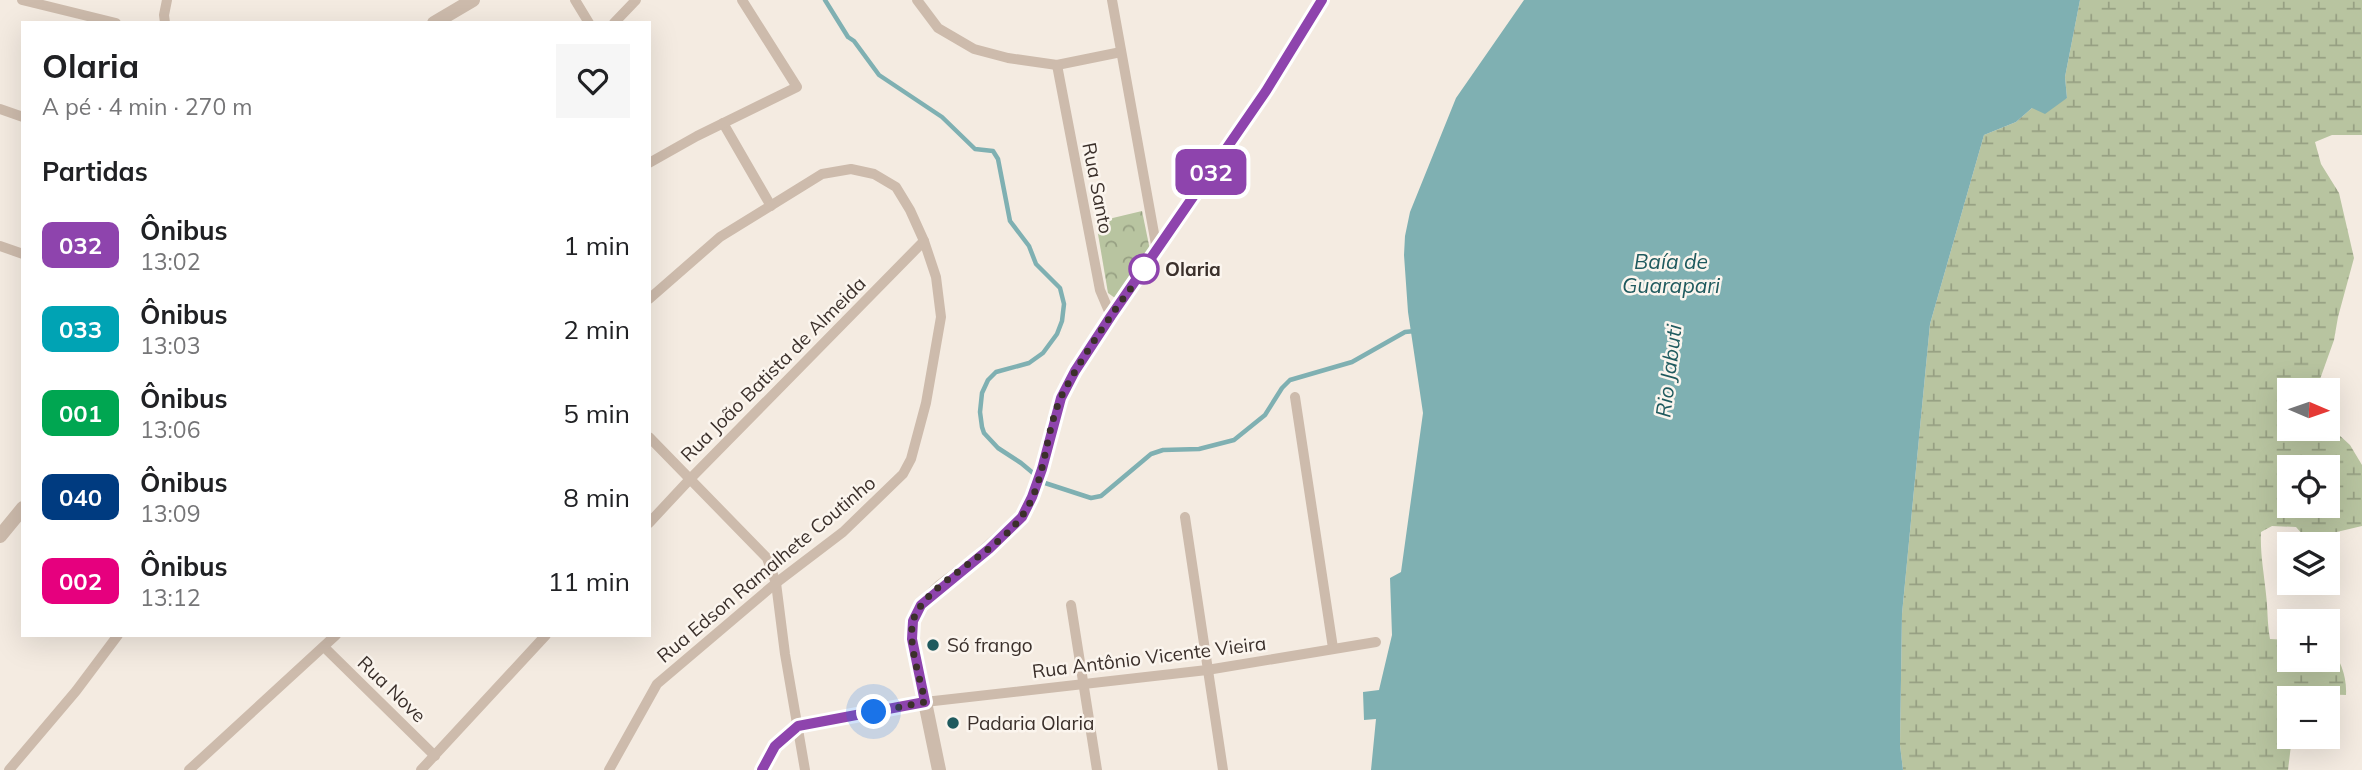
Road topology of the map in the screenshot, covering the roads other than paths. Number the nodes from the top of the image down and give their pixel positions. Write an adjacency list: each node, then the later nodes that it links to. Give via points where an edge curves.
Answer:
1 (22, 0): 10 (street)
2 (167, 0): 11 (street)
3 (473, 0): 12 (street)
4 (575, 0): 13 (street)
5 (636, 0): 14 (street)
6 (742, 0): 19 (street, via 797,87)
7 (917, 0): 16 (street, via 938,28 974,49)
8 (1112, 0): 15 (street)
9 (1322, 0): 24 (street)
10 (108, 21)
11 (164, 21)
12 (437, 21)
13 (588, 21)
14 (616, 21)
15 (1121, 52): 16 (street); 24 (street)
16 (1057, 65): 27 (street, Rua Santo, via 1100,290)
17 (0, 109): 18 (street)
18 (21, 116)
19 (723, 123): 20 (street); 21 (street)
20 (651, 162)
21 (771, 205): 22 (street, Rua Edson Ramalhete Coutinho, via 822,174 862,171 896,187); 26 (street, Rua Edson Ramalhete Coutinho, via 720,237)
22 (924, 241): 30 (street, Rua João Batista de Almeida); 35 (street, Rua Edson Ramalhete Coutinho, via 936,277 941,317 911,459 903,474 843,531)
23 (0, 246): 25 (street)
24 (1157, 250): 27 (street)
25 (21, 253)
26 (651, 297)
27 (1111, 316): 45 (street, via 1061,398 1042,469 1022,517 917,612 912,639)
28 (1295, 397): 42 (street)
29 (651, 439): 30 (street)
30 (691, 478): 33 (street, Rua João Batista de Almeida); 35 (street, via 767,558)
31 (21, 510): 34 (street)
32 (1185, 517): 43 (street)
33 (651, 521)
34 (0, 536)
35 (776, 583): 46 (street); 51 (street, Rua Edson Ramalhete Coutinho, via 657,684)
36 (1071, 604): 44 (street)
37 (116, 637): 48 (street)
38 (334, 637): 41 (street)
39 (544, 637): 47 (street)
40 (1376, 642): 42 (street, Rua Antônio Vicente Vieira)
41 (324, 647): 47 (street, Rua Nove); 49 (street)
42 (1333, 648): 43 (street, Rua Antônio Vicente Vieira)
43 (1207, 670): 44 (street, Rua Antônio Vicente Vieira); 56 (street)
44 (1083, 684): 45 (street, Rua Antônio Vicente Vieira); 55 (street)
45 (925, 702): 46 (street); 54 (street)
46 (798, 726): 52 (street, via 775,746); 53 (street)
47 (435, 756): 50 (street)
48 (9, 770)
49 (189, 770)
50 (421, 770)
51 (609, 770)
52 (762, 770)
53 (806, 770)
54 (939, 770)
55 (1097, 770)
56 (1223, 770)

